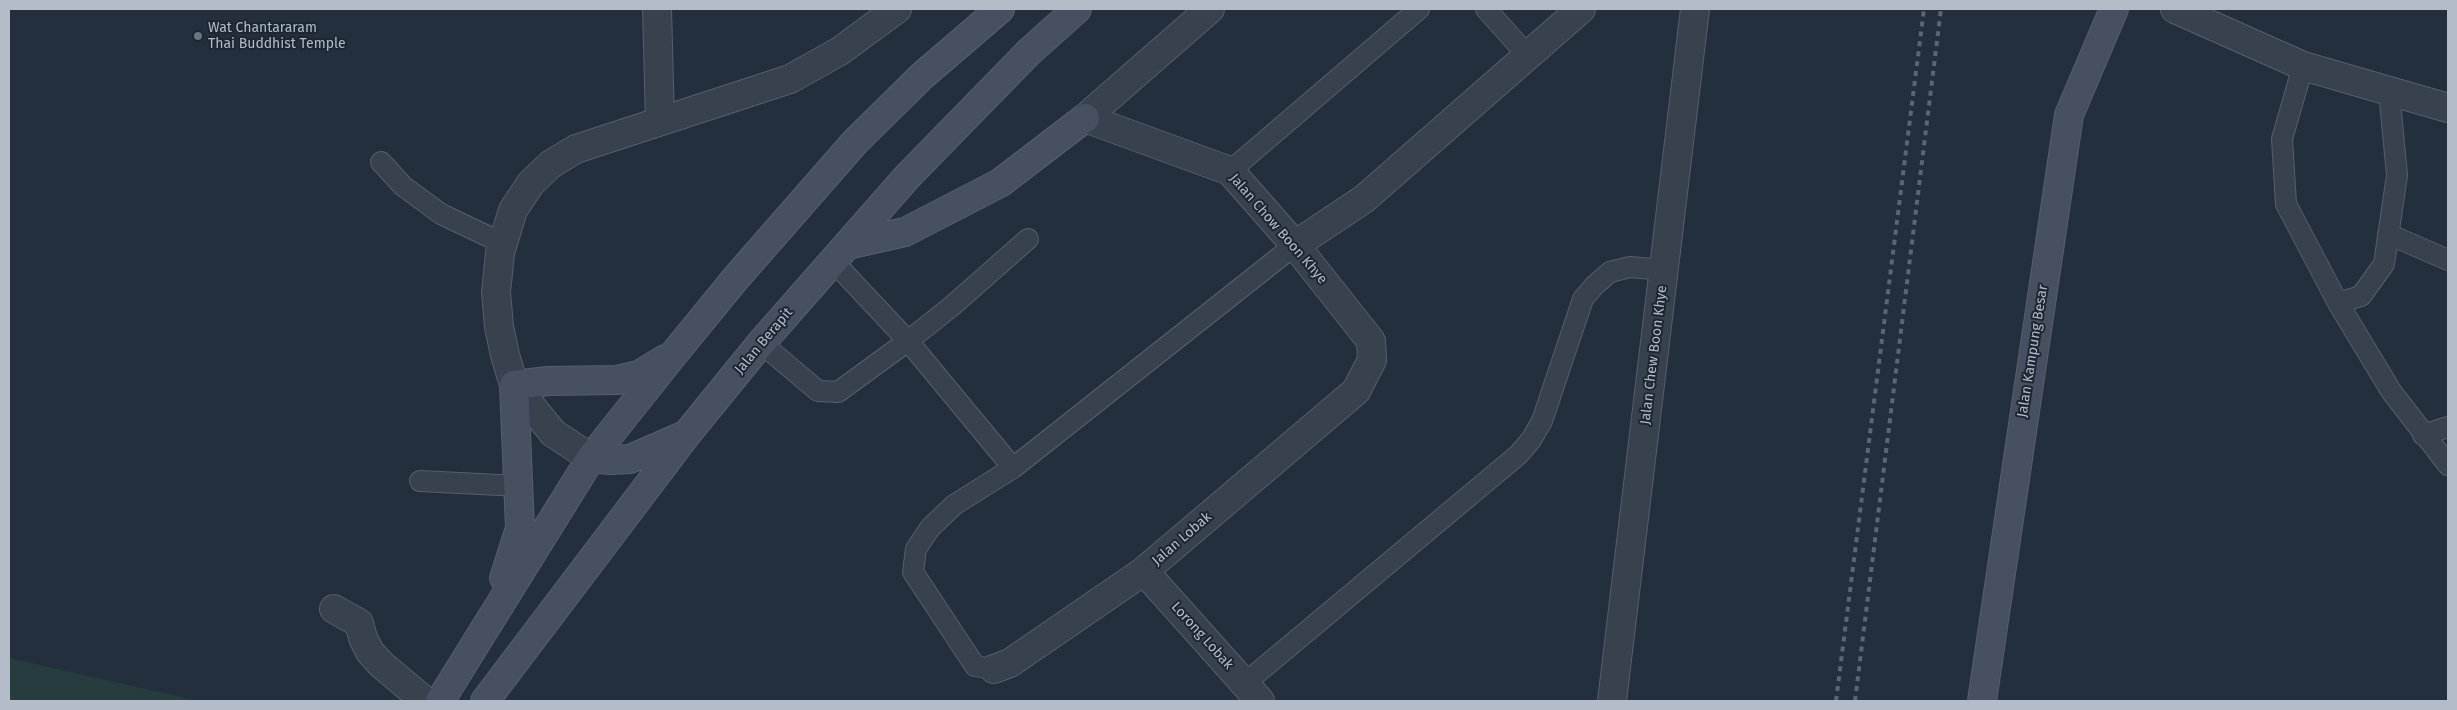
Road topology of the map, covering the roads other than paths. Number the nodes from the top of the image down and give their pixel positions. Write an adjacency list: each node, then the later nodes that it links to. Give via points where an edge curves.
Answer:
1 (657, 9): 17 (street)
2 (897, 9): 17 (street, via 840,51 790,79)
3 (1000, 9): 30 (main road, via 922,76 855,142)
4 (1077, 9): 24 (main road, Jalan Berapit, via 1029,52 907,177)
5 (1210, 9): 16 (street)
6 (1419, 9): 19 (lane)
7 (1486, 9): 12 (lane)
8 (1581, 9): 12 (street)
9 (1695, 9): 26 (street, Jalan Chew Boon Khye)
10 (2114, 9): 50 (main road, Jalan Kampung Besar, via 2069,115)
11 (2175, 9): 13 (street)
12 (1528, 56): 23 (street, via 1364,199)
13 (2303, 66): 14 (street); 27 (lane, via 2282,139 2286,204)
14 (2389, 92): 15 (street); 20 (lane, via 2397,175)
15 (2448, 108)
16 (1085, 118): 19 (street, Jalan Chow Boon Khye); 24 (main road, via 1000,183 905,232)
17 (660, 122): 22 (street, via 576,149 551,164 531,183 513,210)
18 (381, 162): 22 (lane, via 403,186 441,214)
19 (1230, 171): 23 (street, Jalan Chow Boon Khye)
20 (2388, 234): 25 (lane); 27 (lane, via 2384,264 2361,296)
21 (1028, 238): 28 (lane)
22 (502, 243): 31 (street, via 496,292 499,327)
23 (1295, 245): 32 (street, Jalan Chow Boon Khye, via 1371,341 1372,360); 38 (lane)
24 (840, 253): 28 (lane); 29 (main road, Jalan Berapit)
25 (2448, 260)
26 (1664, 270): 45 (lane, via 1630,267 1610,272 1594,286 1584,299 1542,421 1531,440); 49 (street, Jalan Chew Boon Khye)
27 (2338, 303): 35 (lane, via 2391,391)
28 (908, 341): 29 (lane, via 838,392 818,391); 38 (lane)
29 (761, 343): 34 (main road, Jalan Berapit)
30 (673, 355): 31 (main road, via 639,375 617,380); 36 (main road)
31 (514, 385): 36 (street, via 553,433); 40 (main road)
32 (1356, 390): 41 (street, Jalan Lobak)
33 (2448, 427): 35 (lane)
34 (687, 434): 36 (main road, via 630,459); 48 (main road, Jalan Berapit)
35 (2422, 435): 37 (lane)
36 (591, 458): 43 (main road)
37 (2448, 465)
38 (1013, 468): 44 (lane, via 954,505 930,528 916,549 913,572 975,666)
39 (420, 481): 40 (lane)
40 (519, 486): 43 (main road, via 520,528)
41 (1144, 571): 44 (street, Jalan Lobak, via 1010,663); 45 (street, Lorong Lobak)
42 (334, 609): 46 (street, via 359,623 370,652)
43 (492, 616): 47 (main road)
44 (994, 669)
45 (1252, 692)
46 (425, 701)
47 (440, 701)
48 (485, 701)
49 (1612, 701)
50 (1982, 701)

